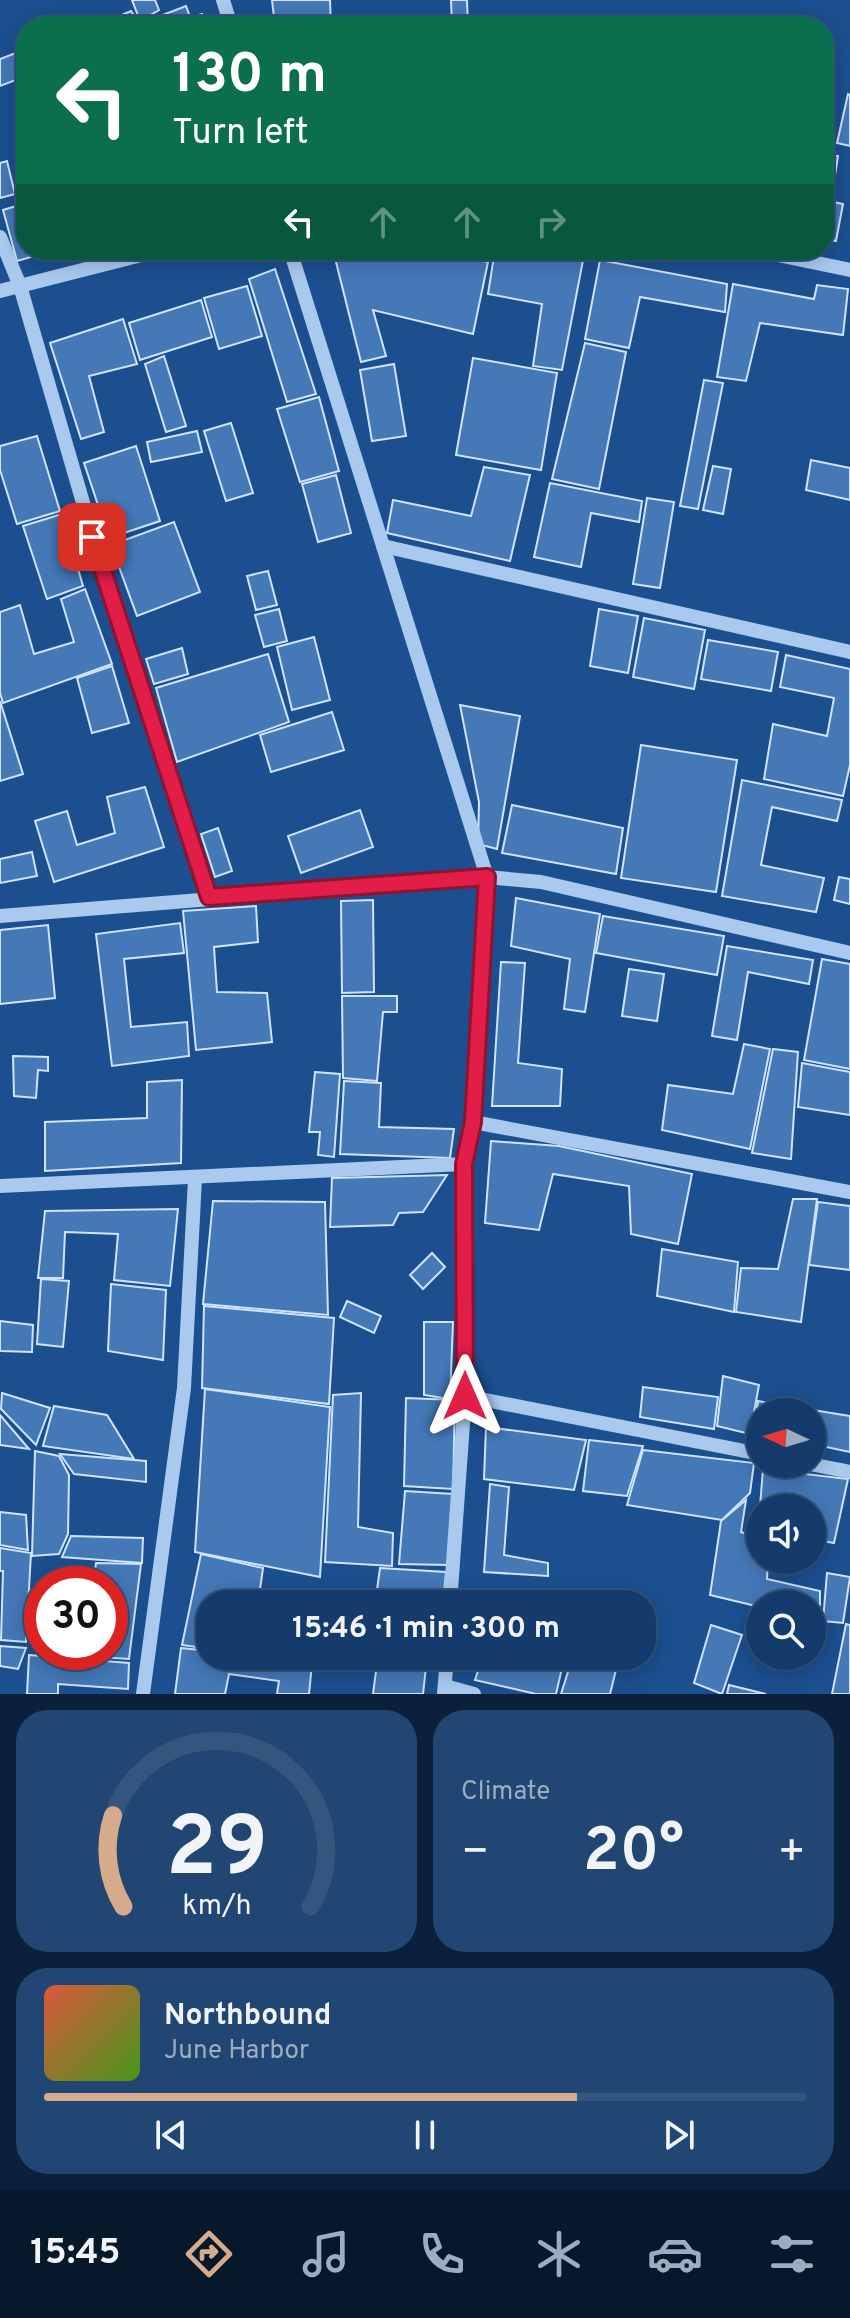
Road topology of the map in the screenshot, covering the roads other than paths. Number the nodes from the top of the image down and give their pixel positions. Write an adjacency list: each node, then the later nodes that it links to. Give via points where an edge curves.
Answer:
1 (0, 237): 6 (street)
2 (122, 260): 6 (street)
3 (293, 260): 8 (street)
4 (802, 260): 5 (street)
5 (850, 270)
6 (20, 286): 7 (street); 11 (street, via 118,623)
7 (0, 291)
8 (383, 546): 9 (street); 10 (street)
9 (850, 652)
10 (487, 877): 11 (street); 13 (street, via 541,882); 14 (street)
11 (209, 897): 12 (street)
12 (0, 916)
13 (850, 953)
14 (473, 1122): 15 (street); 18 (street)
15 (464, 1164): 16 (street); 19 (street)
16 (195, 1179): 17 (street); 26 (street, via 184,1388)
17 (0, 1186)
18 (850, 1192)
19 (465, 1396): 20 (street); 23 (street)
20 (746, 1451)
21 (826, 1467): 22 (street)
22 (850, 1472)
23 (451, 1590)
24 (446, 1670): 25 (street)
25 (444, 1690): 27 (street)
26 (143, 1694)
27 (474, 1694)

